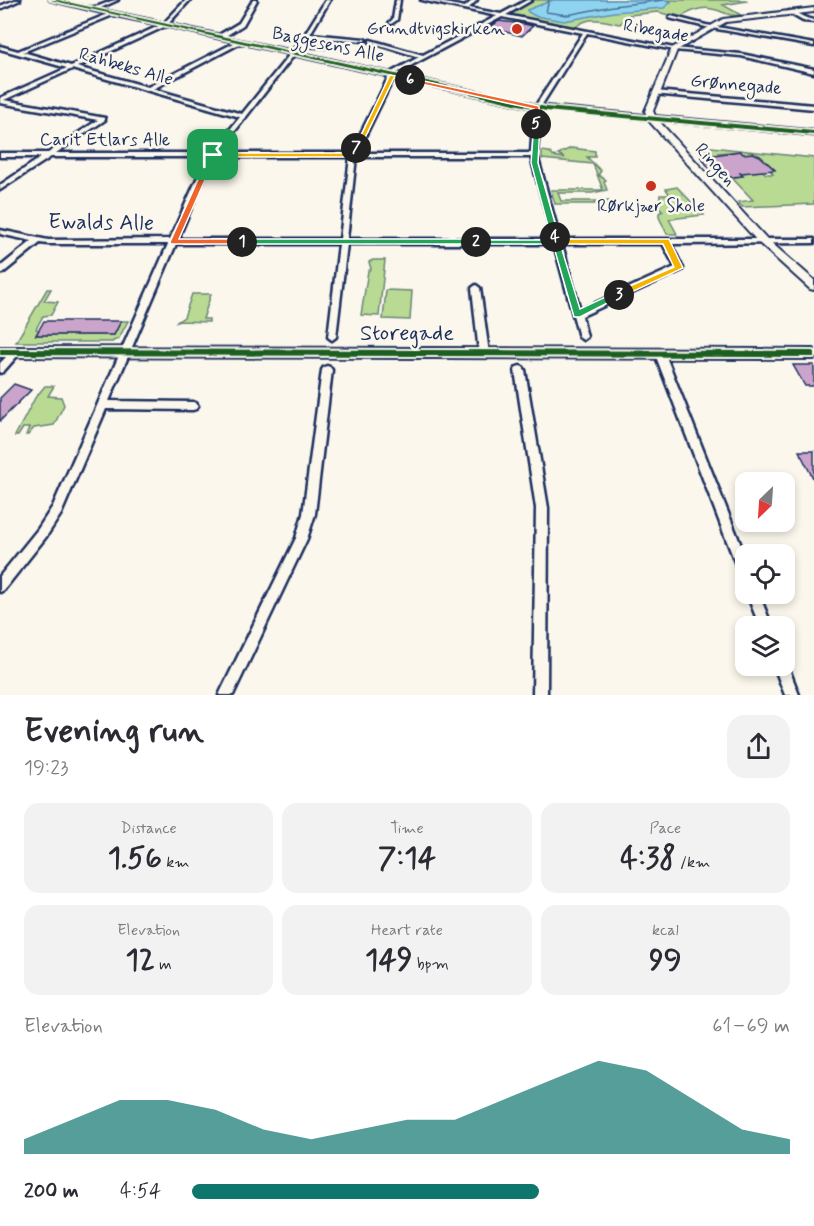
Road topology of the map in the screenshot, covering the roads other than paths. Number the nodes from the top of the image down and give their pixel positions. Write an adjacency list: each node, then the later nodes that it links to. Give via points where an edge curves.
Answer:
1 (18, 0): 11 (street)
2 (52, 0): 13 (street, Baggesens Alle)
3 (116, 0): 13 (street)
4 (188, 0): 21 (street)
5 (255, 0): 25 (street, via 241,24)
6 (328, 0): 24 (street)
7 (398, 0): 20 (street)
8 (423, 0): 12 (street, Ribegade)
9 (475, 0): 12 (street)
10 (530, 0): 17 (street)
11 (0, 8)
12 (466, 8): 17 (street, Ribegade)
13 (94, 9): 16 (street, Baggesens Alle)
14 (814, 10): 15 (street)
15 (791, 12): 19 (street); 22 (street, via 735,18)
16 (113, 14): 21 (street, Baggesens Alle); 34 (street)
17 (500, 15): 23 (street, Ribegade); 36 (street)
18 (671, 17): 22 (street)
19 (814, 21)
20 (391, 23)
21 (165, 25): 25 (street, Baggesens Alle); 37 (street)
22 (712, 27): 30 (street); 33 (street)
23 (586, 32): 33 (street, Ribegade); 44 (street)
24 (307, 35): 26 (street); 29 (street)
25 (220, 37): 28 (street, Baggesens Alle)
26 (364, 40)
27 (372, 41): 36 (street)
28 (239, 42): 35 (street, Baggesens Alle); 40 (street)
29 (300, 44): 31 (street); 35 (street)
30 (814, 45)
31 (340, 47)
32 (2, 48): 34 (street, Rahbeks Alle)
33 (674, 49): 38 (street, Ribegade, via 741,55); 41 (street)
34 (19, 52): 37 (street, Rahbeks Alle)
35 (292, 53): 39 (street, Baggesens Alle); 45 (street)
36 (423, 57): 39 (street)
37 (72, 67): 40 (street, Rahbeks Alle); 42 (street)
38 (814, 71)
39 (392, 76): 44 (street, Baggesens Alle); 50 (street)
40 (149, 89): 45 (street, Rahbeks Alle)
41 (655, 93): 43 (street, Grønnegade); 46 (street, via 649,111)
42 (0, 100): 52 (street, via 103,119)
43 (814, 107)
44 (537, 108): 46 (street, Baggesens Alle); 51 (street)
45 (243, 116): 49 (street)
46 (652, 119): 47 (street, Baggesens Alle); 57 (street, Ringen)
47 (814, 132)
48 (0, 155): 52 (street, Carit Etlars Alle)
49 (213, 155): 50 (street, Carit Etlars Alle); 52 (street, Carit Etlars Alle); 59 (street)
50 (353, 155): 51 (street, Carit Etlars Alle); 60 (street)
51 (534, 155): 61 (street)
52 (46, 156): 53 (street)
53 (0, 188)
54 (0, 232): 55 (street, Ewalds Alle)
55 (37, 241): 59 (street, Ewalds Alle); 62 (street)
56 (666, 241): 57 (street, Ewalds Alle); 61 (street, Ewalds Alle); 65 (street, via 679,268)
57 (763, 241): 58 (street, Ewalds Alle); 63 (street, Ringen)
58 (814, 241)
59 (174, 242): 60 (street, Ewalds Alle); 71 (street)
60 (343, 242): 61 (street, Ewalds Alle); 66 (street)
61 (556, 242): 65 (street)
62 (0, 271)
63 (814, 286)
64 (476, 288): 70 (street, Storegade)
65 (577, 315): 67 (street)
66 (332, 337)
67 (583, 337)
68 (0, 352): 69 (street, Storegade)
69 (15, 352): 71 (street, Storegade); 74 (street)
70 (484, 353): 71 (street, Storegade); 72 (street, Storegade)
71 (125, 354): 77 (street)
72 (660, 354): 73 (street, Storegade); 79 (street)
73 (814, 354)
74 (0, 369)
75 (327, 370): 82 (street, via 309,514 301,539)
76 (520, 370): 83 (street, via 542,508)
77 (103, 405): 78 (street); 80 (street, via 51,521)
78 (193, 406)
79 (735, 547)
80 (0, 586)
81 (785, 676): 84 (street)
82 (226, 695)
83 (540, 695)
84 (792, 695)

